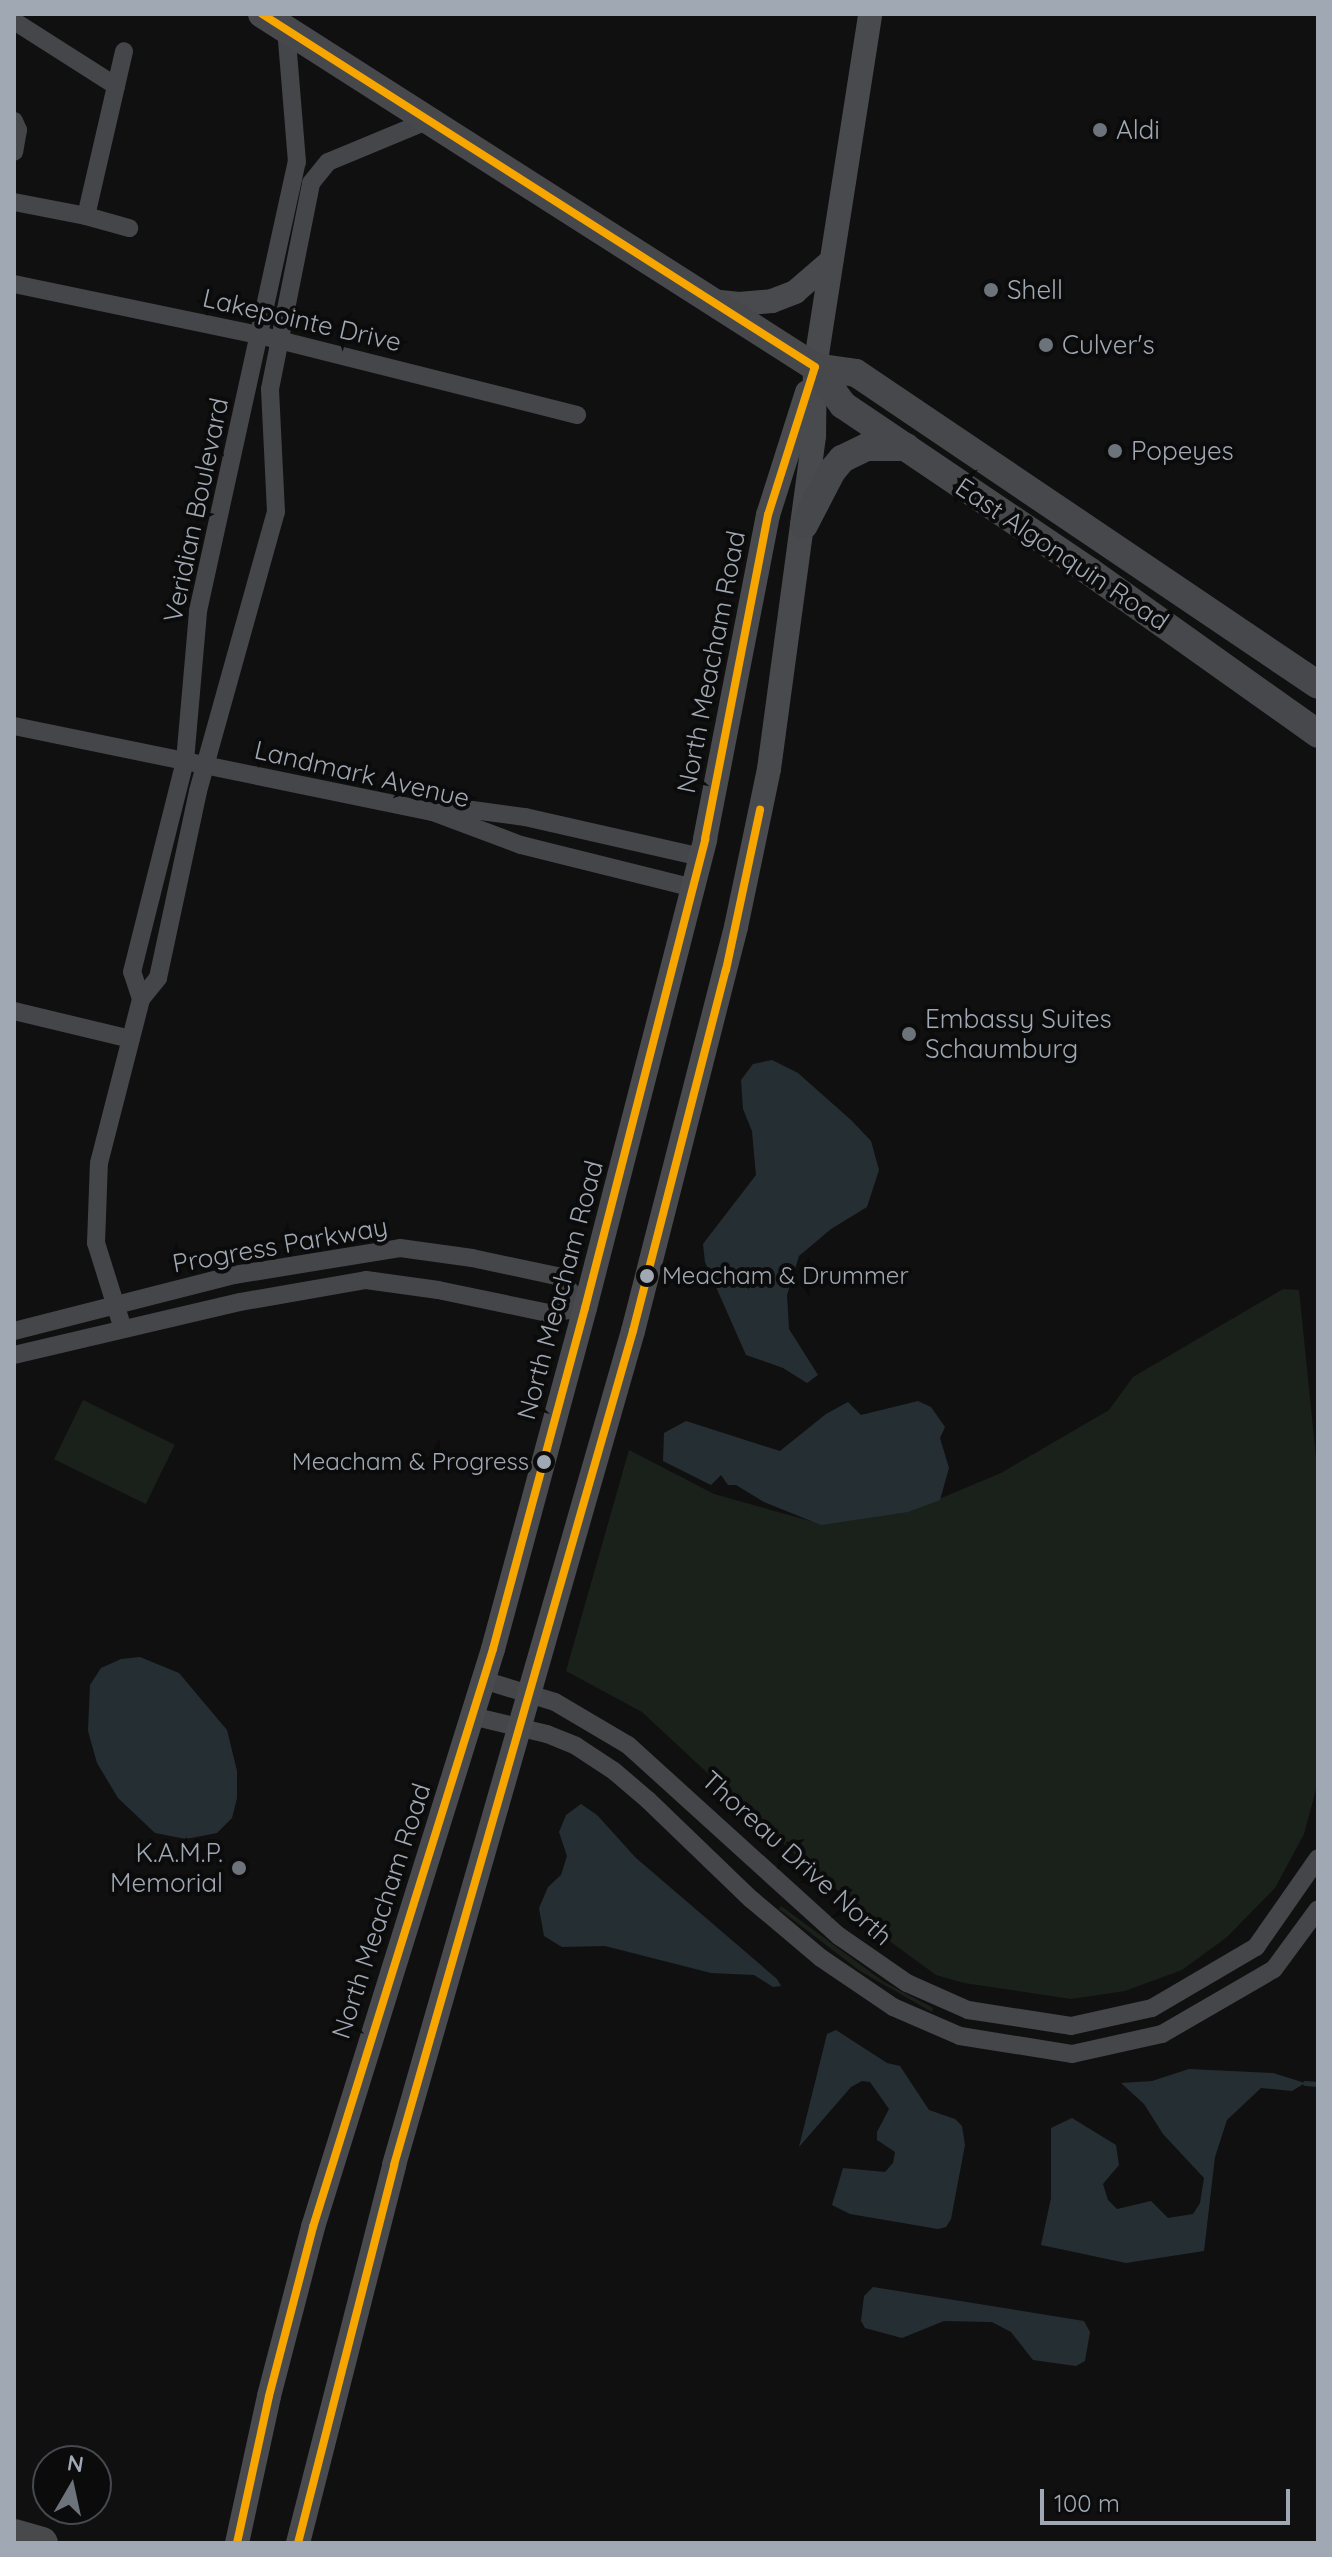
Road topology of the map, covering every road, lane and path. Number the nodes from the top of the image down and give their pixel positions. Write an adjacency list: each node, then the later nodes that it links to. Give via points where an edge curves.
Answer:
1 (262, 14): 4 (main road, East Algonquin Road)
2 (870, 14): 13 (main road, North Meacham Road)
3 (14, 21): 6 (street)
4 (286, 29): 7 (main road, East Algonquin Road); 16 (street, Veridian Boulevard, via 297,162)
5 (124, 51): 6 (street)
6 (116, 86): 11 (street)
7 (427, 121): 15 (main road, East Algonquin Road); 17 (street, Veridian Boulevard, via 328,162 311,183)
8 (16, 125): 9 (street)
9 (14, 152)
10 (14, 202): 11 (street)
11 (86, 216): 12 (street)
12 (129, 228)
13 (831, 261): 15 (main road, via 795,292 772,301); 18 (main road, North Meacham Road)
14 (14, 284): 16 (street, Lakepointe Drive)
15 (711, 301): 18 (main road, East Algonquin Road)
16 (259, 335): 17 (street, Lakepointe Drive); 25 (street, Veridian Boulevard, via 198,611)
17 (279, 340): 19 (street, Lakepointe Drive); 26 (street, Veridian Boulevard, via 270,389 276,512)
18 (815, 367): 20 (main road, East Algonquin Road, via 843,405); 21 (main road, North Meacham Road); 22 (main road, East Algonquin Road, via 856,373); 28 (main road, North Meacham Road, via 768,515)
19 (577, 415)
20 (906, 447): 21 (main road, via 867,447 842,459); 24 (main road, East Algonquin Road)
21 (804, 525): 39 (main road, North Meacham Road, via 769,769 733,941 633,1331)
22 (1318, 685)
23 (14, 726): 25 (street, Landmark Avenue)
24 (1318, 734)
25 (185, 761): 26 (street, Landmark Avenue); 30 (street, Veridian Boulevard, via 132,972)
26 (206, 765): 27 (street, Landmark Avenue); 30 (street, Veridian Boulevard, via 158,978)
27 (433, 812): 28 (street, via 465,809 525,817); 29 (street, Landmark Avenue, via 521,845)
28 (701, 857): 29 (main road, North Meacham Road)
29 (693, 888): 34 (main road, North Meacham Road)
30 (141, 999): 32 (street, Veridian Boulevard)
31 (14, 1011): 32 (street)
32 (131, 1039): 33 (street, Veridian Boulevard, via 99,1163 96,1243)
33 (115, 1306): 34 (street, Progress Parkway, via 234,1275 400,1248 557,1276); 35 (street, Veridian Boulevard); 36 (street, Progress Parkway)
34 (585, 1308): 35 (street, Progress Parkway, via 548,1313 366,1280); 38 (main road, North Meacham Road)
35 (123, 1329): 37 (street, Progress Parkway)
36 (14, 1331)
37 (14, 1355)
38 (483, 1680): 39 (street, Thoreau Drive North); 40 (main road, North Meacham Road)
39 (530, 1695): 41 (main road, North Meacham Road); 42 (street, Thoreau Drive North, via 555,1702 628,1745 870,1960 968,2010 1071,2026 1152,2008 1256,1947)
40 (472, 1716): 41 (street, Thoreau Drive North); 46 (main road, North Meacham Road, via 313,2227)
41 (521, 1728): 43 (street, Thoreau Drive North, via 576,1746 614,1771 821,1958 893,2007 960,2036 1072,2054 1162,2034 1274,1969); 47 (main road, North Meacham Road, via 394,2165)
42 (1318, 1858)
43 (1318, 1909)
44 (14, 2535): 45 (highway)
45 (42, 2543)
46 (237, 2543)
47 (298, 2543)

